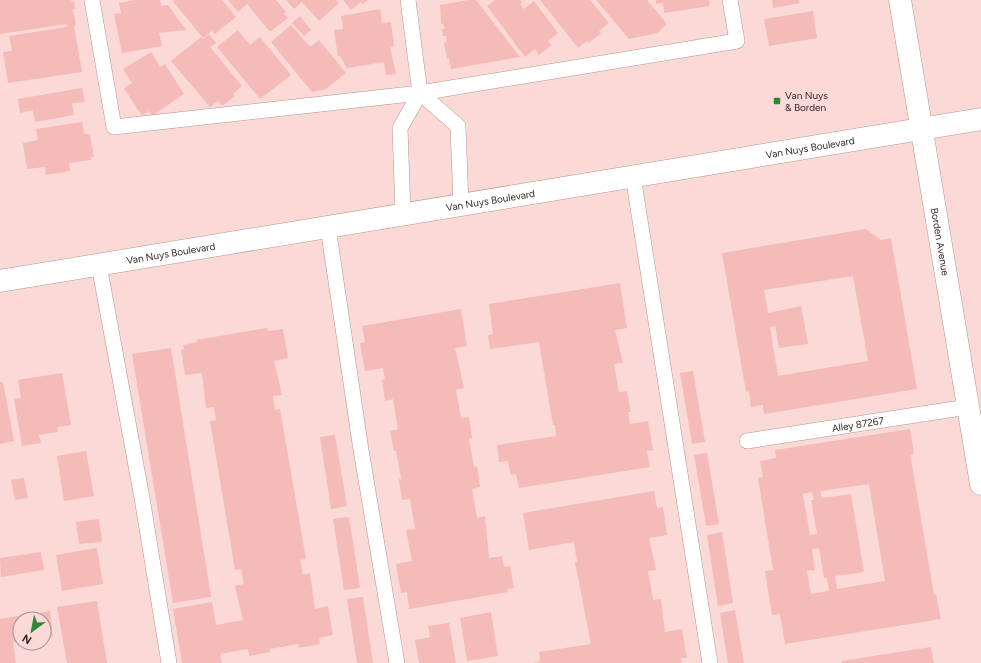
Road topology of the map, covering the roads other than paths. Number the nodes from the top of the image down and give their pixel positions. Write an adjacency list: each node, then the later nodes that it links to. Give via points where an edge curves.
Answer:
1 (92, 0): 5 (lane, via 114,127)
2 (408, 0): 5 (lane)
3 (730, 0): 5 (lane, via 737,41)
4 (900, 0): 7 (main road, Borden Avenue)
5 (420, 93): 9 (lane, via 458,126); 10 (lane, via 400,128)
6 (981, 119): 7 (main road, Van Nuys Boulevard)
7 (921, 128): 8 (main road, Van Nuys Boulevard); 14 (main road, Borden Avenue)
8 (633, 176): 9 (main road, Van Nuys Boulevard); 19 (lane)
9 (461, 205): 10 (main road, Van Nuys Boulevard)
10 (403, 214): 11 (main road, Van Nuys Boulevard)
11 (328, 227): 12 (main road, Van Nuys Boulevard); 18 (lane, via 361,450)
12 (99, 265): 13 (main road, Van Nuys Boulevard); 17 (lane)
13 (0, 281)
14 (968, 407): 15 (lane, Alley 87267); 16 (main road, Borden Avenue)
15 (747, 440)
16 (981, 484)
17 (169, 663)
18 (397, 663)
19 (710, 663)

